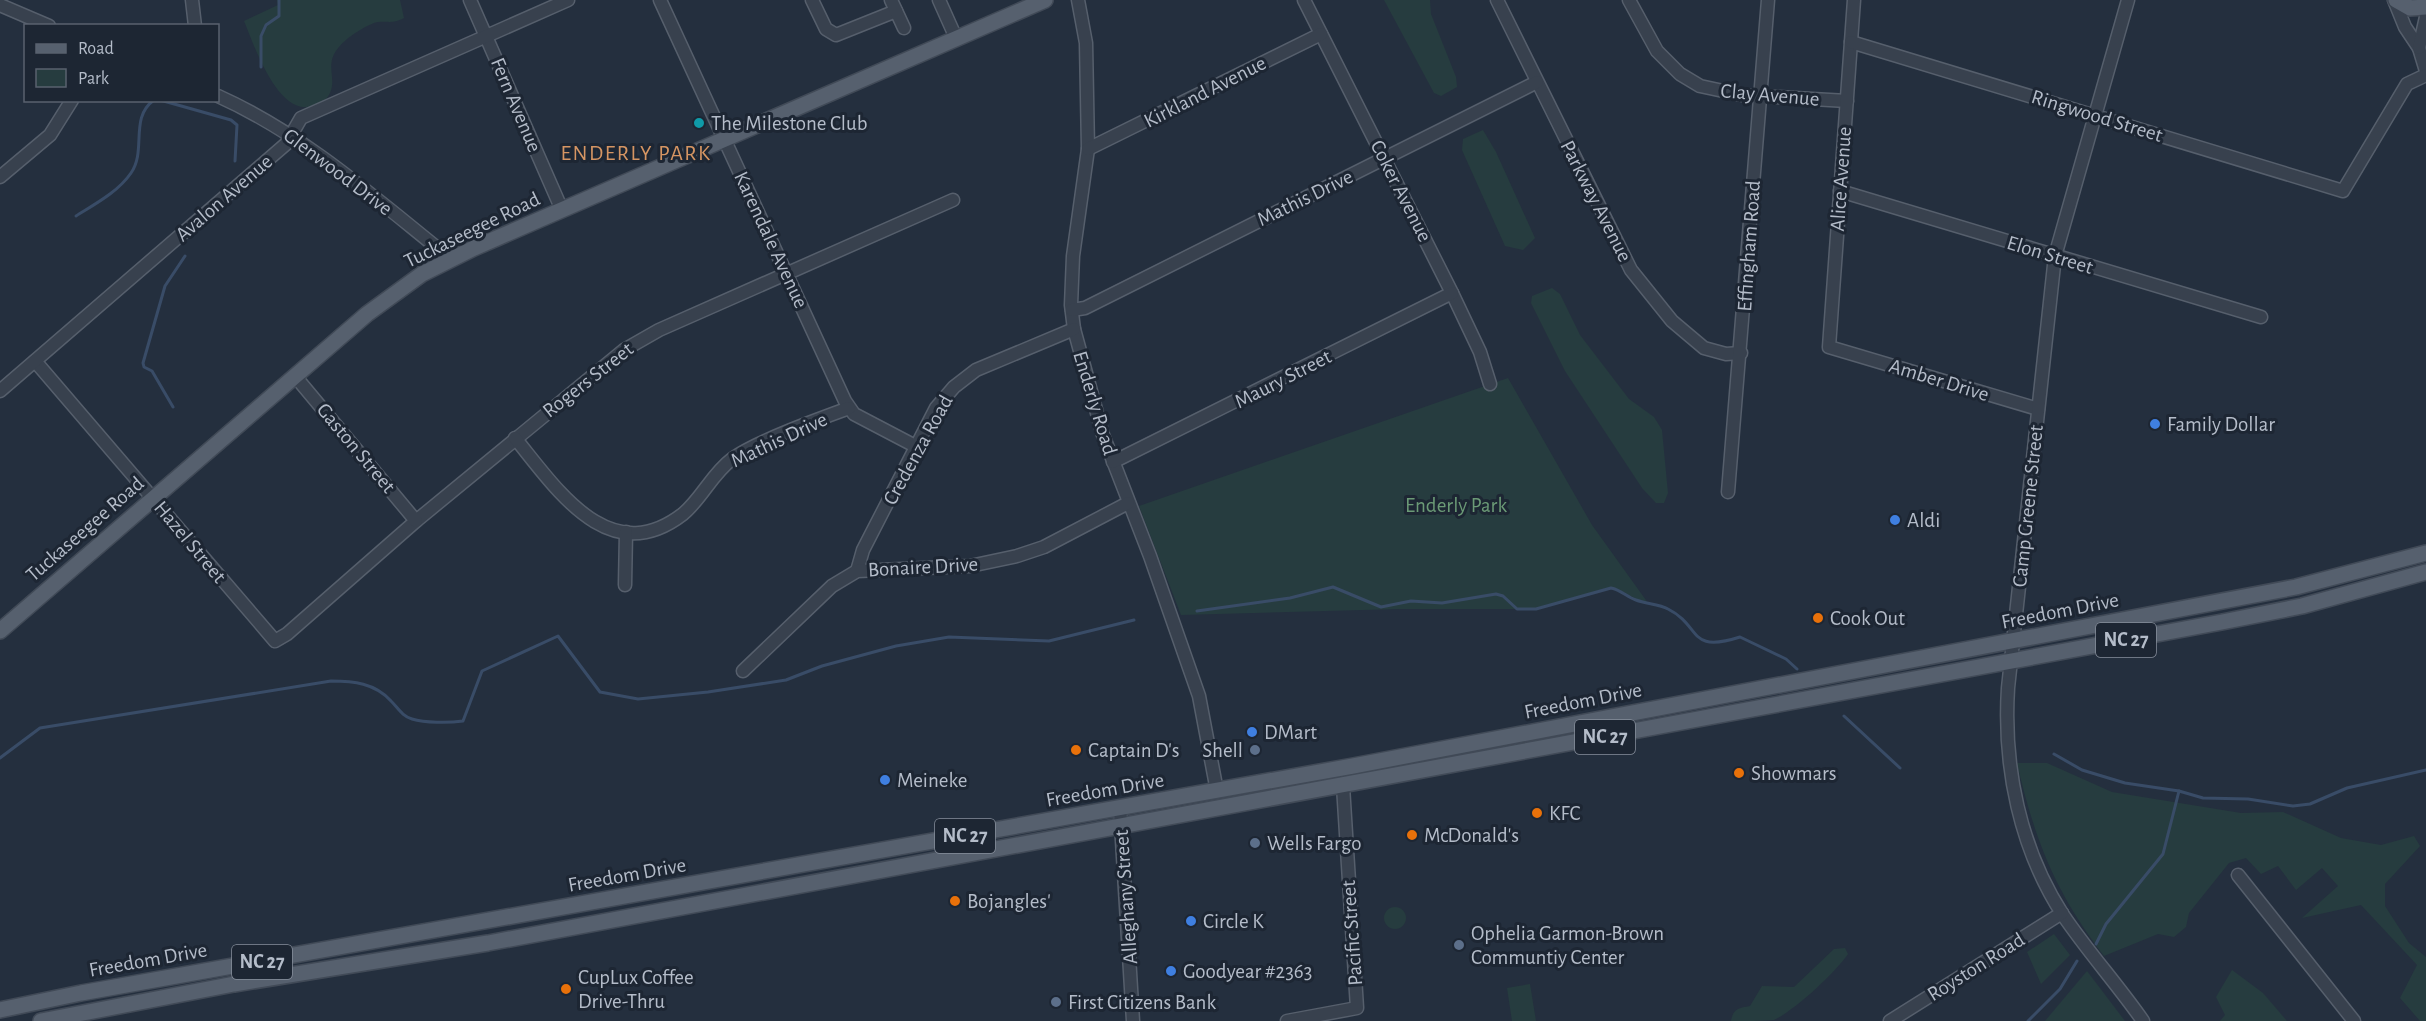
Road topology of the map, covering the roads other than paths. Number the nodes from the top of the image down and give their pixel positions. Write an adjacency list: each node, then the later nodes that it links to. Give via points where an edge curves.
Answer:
1 (192, 0): 21 (street)
2 (470, 0): 24 (street, Fern Avenue)
3 (568, 0): 24 (street, Avalon Avenue)
4 (660, 0): 36 (street, Karendale Avenue)
5 (812, 0): 17 (street, via 826,29 836,35)
6 (939, 0): 25 (street)
7 (1046, 0): 25 (main road, Tuckaseegee Road)
8 (1078, 0): 37 (street, Enderly Road, via 1086,43)
9 (1304, 0): 23 (street, Coker Avenue)
10 (1497, 0): 29 (street, Parkway Avenue)
11 (1629, 0): 30 (street, Clay Avenue, via 1657,51 1680,74 1717,92)
12 (1768, 0): 30 (street, Effingham Road)
13 (1854, 0): 26 (street, Alice Avenue)
14 (2128, 0): 34 (street, Camp Greene Street)
15 (2395, 0): 18 (main road, via 2410,8); 27 (street, via 2405,27)
16 (0, 5): 20 (street)
17 (893, 5): 22 (street)
18 (2426, 7)
19 (2426, 17): 27 (street)
20 (44, 24)
21 (195, 24)
22 (904, 28)
23 (1321, 34): 37 (street, Kirkland Avenue); 38 (street, Coker Avenue)
24 (486, 36): 35 (street, Avalon Avenue, via 301,118); 42 (street, Fern Avenue)
25 (956, 38): 36 (main road, Tuckaseegee Road)
26 (1851, 42): 32 (street, Alice Avenue); 34 (street, Ringwood Street)
27 (2419, 48): 28 (street)
28 (2426, 73): 34 (street, Ringwood Street, via 2407,84 2343,191)
29 (1537, 82): 38 (street, Mathis Drive); 51 (street, Parkway Avenue, via 1621,253 1655,303 1704,348 1726,354)
30 (1760, 96): 32 (street, Clay Avenue); 51 (street, Effingham Road)
31 (219, 97): 35 (street, Glenwood Drive)
32 (1846, 101): 40 (street, Alice Avenue)
33 (71, 102): 39 (street, via 50,135)
34 (2095, 115): 43 (street, Camp Greene Street)
35 (291, 135): 44 (street, Glenwood Drive); 52 (street, Avalon Avenue, via 286,144)
36 (723, 139): 42 (main road, Tuckaseegee Road); 45 (street, Karendale Avenue)
37 (1088, 149): 47 (street, Enderly Road, via 1073,256)
38 (1385, 159): 46 (street, Coker Avenue); 47 (street, Mathis Drive, via 1085,308)
39 (0, 177)
40 (1840, 191): 43 (street, Elon Street); 50 (street, Alice Avenue, via 1829,347)
41 (953, 200): 45 (street, Rogers Street)
42 (562, 210): 44 (main road, Tuckaseegee Road)
43 (2055, 256): 48 (street, Elon Street); 57 (street, Camp Greene Street)
44 (451, 259): 53 (main road, Tuckaseegee Road, via 389,297)
45 (788, 273): 56 (street, Karendale Avenue); 58 (street, Rogers Street, via 639,340)
46 (1452, 293): 54 (street, Coker Avenue, via 1480,352); 60 (street, Maury Street)
47 (1072, 310): 49 (street, Enderly Road)
48 (2261, 317)
49 (1074, 329): 59 (street, Credenza Road, via 1003,357 964,378 936,408); 60 (street, Enderly Road)
50 (1840, 350): 57 (street, Amber Drive)
51 (1742, 353): 61 (street, Effingham Road)
52 (34, 361): 55 (street, Avalon Avenue); 62 (street, Hazel Street)
53 (295, 376): 62 (main road, Tuckaseegee Road); 64 (street, Gaston Street)
54 (1490, 384)
55 (0, 391)
56 (849, 408): 59 (street); 65 (street, Mathis Drive, via 734,458 693,505 670,522)
57 (2038, 410): 72 (street, Camp Greene Street)
58 (515, 438): 64 (street, Rogers Street); 65 (street, Mathis Drive, via 572,507 592,521)
59 (917, 447): 67 (street, Credenza Road, via 863,550)
60 (1113, 462): 63 (street, Enderly Road)
61 (1728, 492)
62 (153, 499): 70 (main road, Tuckaseegee Road); 71 (street, Hazel Street)
63 (1128, 503): 67 (street, Bonaire Drive, via 1044,547 1017,556 970,566); 79 (street, Enderly Road, via 1199,696)
64 (416, 521): 71 (street, Rogers Street)
65 (626, 532): 69 (street)
66 (2426, 553): 72 (main road, Freedom Drive / NC 27, via 2296,588)
67 (857, 571): 74 (street, Bonaire Drive, via 832,586)
68 (2426, 572): 73 (main road, Freedom Drive / NC 27, via 2302,606)
69 (625, 585)
70 (0, 631)
71 (275, 641)
72 (2015, 641): 73 (street, Camp Greene Street); 75 (main road, Freedom Drive / NC 27)
73 (2012, 661): 76 (main road, Freedom Drive / NC 27); 85 (street, Camp Greene Street, via 2007,730 2014,790 2035,861)
74 (743, 671)
75 (1683, 703): 76 (main road, via 1678,714 1638,722); 77 (main road, Freedom Drive / NC 27)
76 (1617, 735): 78 (main road, Freedom Drive / NC 27)
77 (1437, 749): 78 (main road, via 1413,761 1349,772); 79 (main road, Freedom Drive / NC 27)
78 (1343, 786): 81 (main road, Freedom Drive / NC 27); 92 (street, Pacific Street, via 1357,1008)
79 (1217, 790): 80 (main road, Freedom Drive / NC 27)
80 (1120, 808): 81 (street, Alleghany Street); 82 (main road, Freedom Drive / NC 27)
81 (1122, 827): 84 (main road, Freedom Drive / NC 27); 91 (street, Alleghany Street)
82 (750, 874): 84 (main road); 86 (main road, Freedom Drive / NC 27)
83 (2238, 875): 95 (street)
84 (753, 893): 87 (main road, Freedom Drive / NC 27)
85 (2062, 913): 93 (street, Royston Road); 94 (street, Camp Greene Street)
86 (374, 943): 87 (main road); 88 (main road, Freedom Drive / NC 27)
87 (376, 962): 90 (main road, Freedom Drive / NC 27)
88 (81, 993): 89 (main road, Freedom Drive / NC 27); 90 (main road, via 44,1008)
89 (0, 1010)
90 (41, 1021)
91 (1133, 1021)
92 (1287, 1021)
93 (1890, 1021)
94 (2143, 1021)
95 (2354, 1021)

